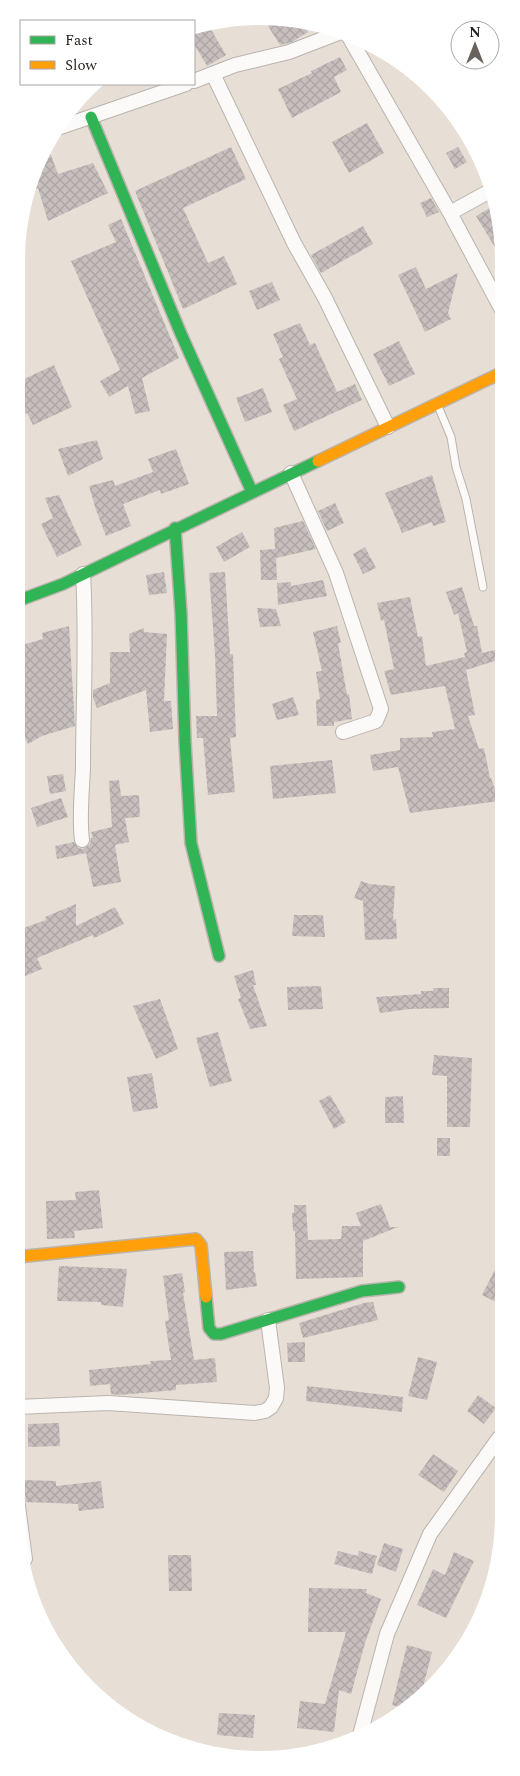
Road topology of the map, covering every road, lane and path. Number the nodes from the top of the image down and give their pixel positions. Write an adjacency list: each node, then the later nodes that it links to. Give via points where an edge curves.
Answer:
1 (331, 36): 3 (street)
2 (353, 44): 9 (street)
3 (214, 74): 4 (street); 13 (street, via 294,244 325,298)
4 (195, 81)
5 (183, 85): 6 (street)
6 (91, 117): 7 (street); 15 (street, via 181,334)
7 (68, 125)
8 (486, 193): 9 (street)
9 (450, 213): 10 (street)
10 (495, 297)
11 (495, 376): 12 (street)
12 (437, 404): 13 (street); 18 (lane, via 451,437)
13 (388, 427): 14 (street)
14 (292, 473): 15 (street); 20 (street, via 336,573 381,709 376,721)
15 (252, 492): 16 (street)
16 (175, 528): 17 (street); 22 (street, via 192,843)
17 (83, 574): 19 (street); 21 (street)
18 (483, 587)
19 (25, 598)
20 (343, 732)
21 (82, 840)
22 (220, 956)
23 (25, 1256): 25 (street, via 196,1239 202,1246 209,1328 214,1334)
24 (400, 1287): 25 (street, via 362,1291)
25 (268, 1320): 26 (street, via 277,1388 272,1407 265,1411 234,1412 108,1403)
26 (25, 1407)
27 (495, 1444): 28 (street, via 430,1534 387,1634)
28 (362, 1728)

